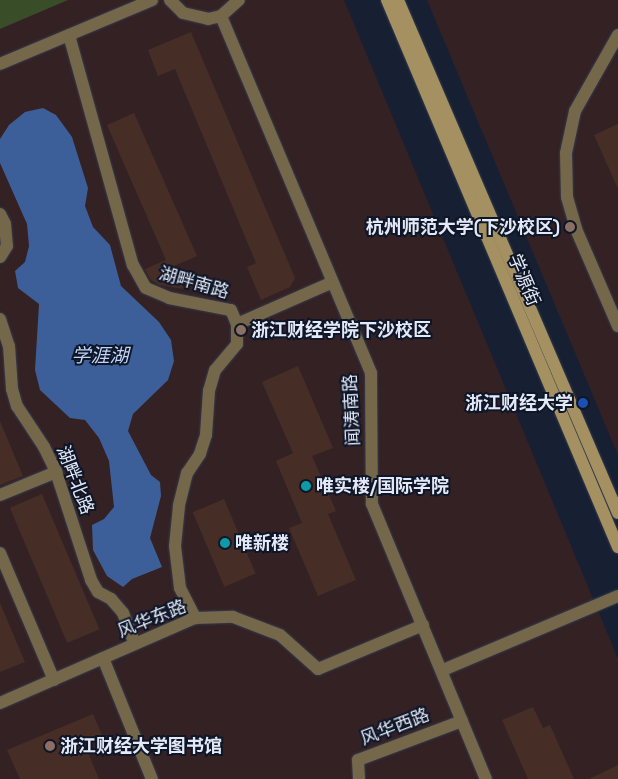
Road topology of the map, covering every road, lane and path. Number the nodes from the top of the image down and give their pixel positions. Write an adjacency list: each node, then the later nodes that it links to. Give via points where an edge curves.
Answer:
1 (152, 0): 7 (street)
2 (170, 0): 6 (street, via 183,13 195,18)
3 (239, 0): 6 (street)
4 (387, 0): 19 (main road, 学源街)
5 (398, 0): 18 (main road)
6 (221, 16): 12 (street, 闻涛南路)
7 (69, 35): 9 (street); 14 (street, 湖畔南路, via 134,265 146,288 169,298 231,310)
8 (618, 35): 15 (street, via 575,111 566,153 567,197 576,229)
9 (0, 64)
10 (0, 214): 11 (street, via 5,224 7,246)
11 (0, 257)
12 (331, 283): 14 (street); 23 (street, 闻涛南路, via 371,374 372,504)
13 (0, 320): 16 (street, 湖畔北路, via 9,346 12,389 17,406)
14 (237, 324): 22 (street, 湖畔南路, via 237,344 215,370 209,391 206,434 200,454 187,473 179,506 175,546 180,588)
15 (618, 326)
16 (56, 472): 17 (street); 24 (street, 湖畔北路, via 91,580 98,592 111,599 123,613)
17 (0, 495)
18 (618, 513)
19 (618, 547)
20 (0, 553): 27 (street)
21 (618, 596): 26 (street)
22 (195, 618): 23 (street, 风华东路, via 233,618 280,635 318,669); 24 (street, 风华东路)
23 (423, 625): 26 (street, 闻涛南路)
24 (135, 644): 25 (street, 风华东路)
25 (103, 658): 27 (street, 风华东路); 30 (street)
26 (443, 670): 29 (street, 闻涛南路)
27 (54, 680): 28 (street, 风华东路)
28 (0, 703)
29 (462, 721): 31 (street, 风华西路, via 358,760); 32 (street, 闻涛南路)
30 (152, 779)
31 (358, 779)
32 (486, 779)

